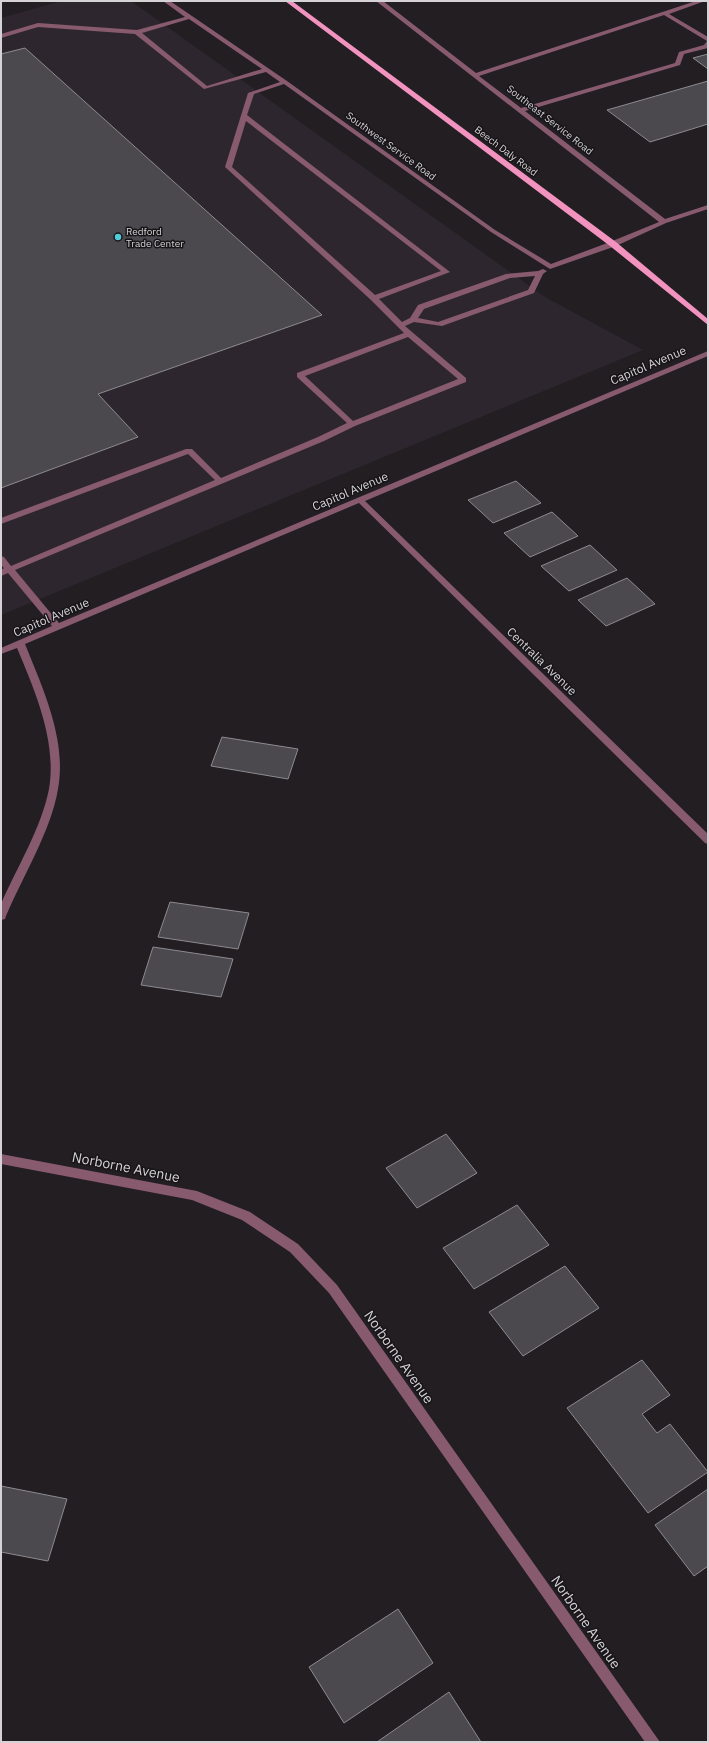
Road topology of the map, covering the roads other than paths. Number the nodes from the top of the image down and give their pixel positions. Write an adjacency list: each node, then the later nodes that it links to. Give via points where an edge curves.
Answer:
1 (166, 1): 6 (street, Southwest Service Road)
2 (288, 1): 18 (main road, Beech Daly Road)
3 (378, 1): 12 (street, Southeast Service Road)
4 (702, 1): 5 (street)
5 (664, 13): 9 (street); 12 (street)
6 (190, 17): 7 (street); 11 (street, Southwest Service Road)
7 (137, 32): 8 (street, via 38,25); 11 (street, via 206,88)
8 (1, 36)
9 (708, 40)
10 (708, 43): 14 (street, via 708,46 681,53 678,64)
11 (266, 70): 13 (street, Southwest Service Road)
12 (475, 75): 14 (street, Southeast Service Road)
13 (285, 82): 15 (street, via 251,93); 19 (street, Southwest Service Road, via 493,231)
14 (520, 110): 17 (street, Southeast Service Road)
15 (244, 116): 21 (street, via 228,167); 21 (street, via 446,272)
16 (708, 207): 17 (street)
17 (664, 222): 18 (street)
18 (613, 244): 19 (street); 23 (main road, Beech Daly Road)
19 (550, 267): 20 (street)
20 (540, 273): 22 (street, via 509,276 421,307); 22 (street, via 531,291 438,324)
21 (374, 298): 24 (street)
22 (413, 320): 24 (street)
23 (708, 323)
24 (400, 324): 25 (street)
25 (409, 334): 27 (street, via 300,375); 27 (street, via 463,380)
26 (708, 353): 29 (street, Capitol Avenue)
27 (352, 424): 28 (street, via 321,440)
28 (220, 481): 30 (street, via 188,451); 32 (street)
29 (360, 500): 33 (street, Capitol Avenue); 36 (street, Centralia Avenue)
30 (1, 521)
31 (1, 559): 32 (street)
32 (5, 571): 33 (street)
33 (58, 627): 34 (street, Capitol Avenue)
34 (20, 643): 35 (street, Capitol Avenue); 37 (street, via 36,683 54,744 56,767 53,790 44,820)
35 (1, 651)
36 (708, 840)
37 (1, 916)
38 (1, 1159): 39 (street, Norborne Avenue, via 193,1195 246,1216 294,1248 333,1290)
39 (653, 1742)

